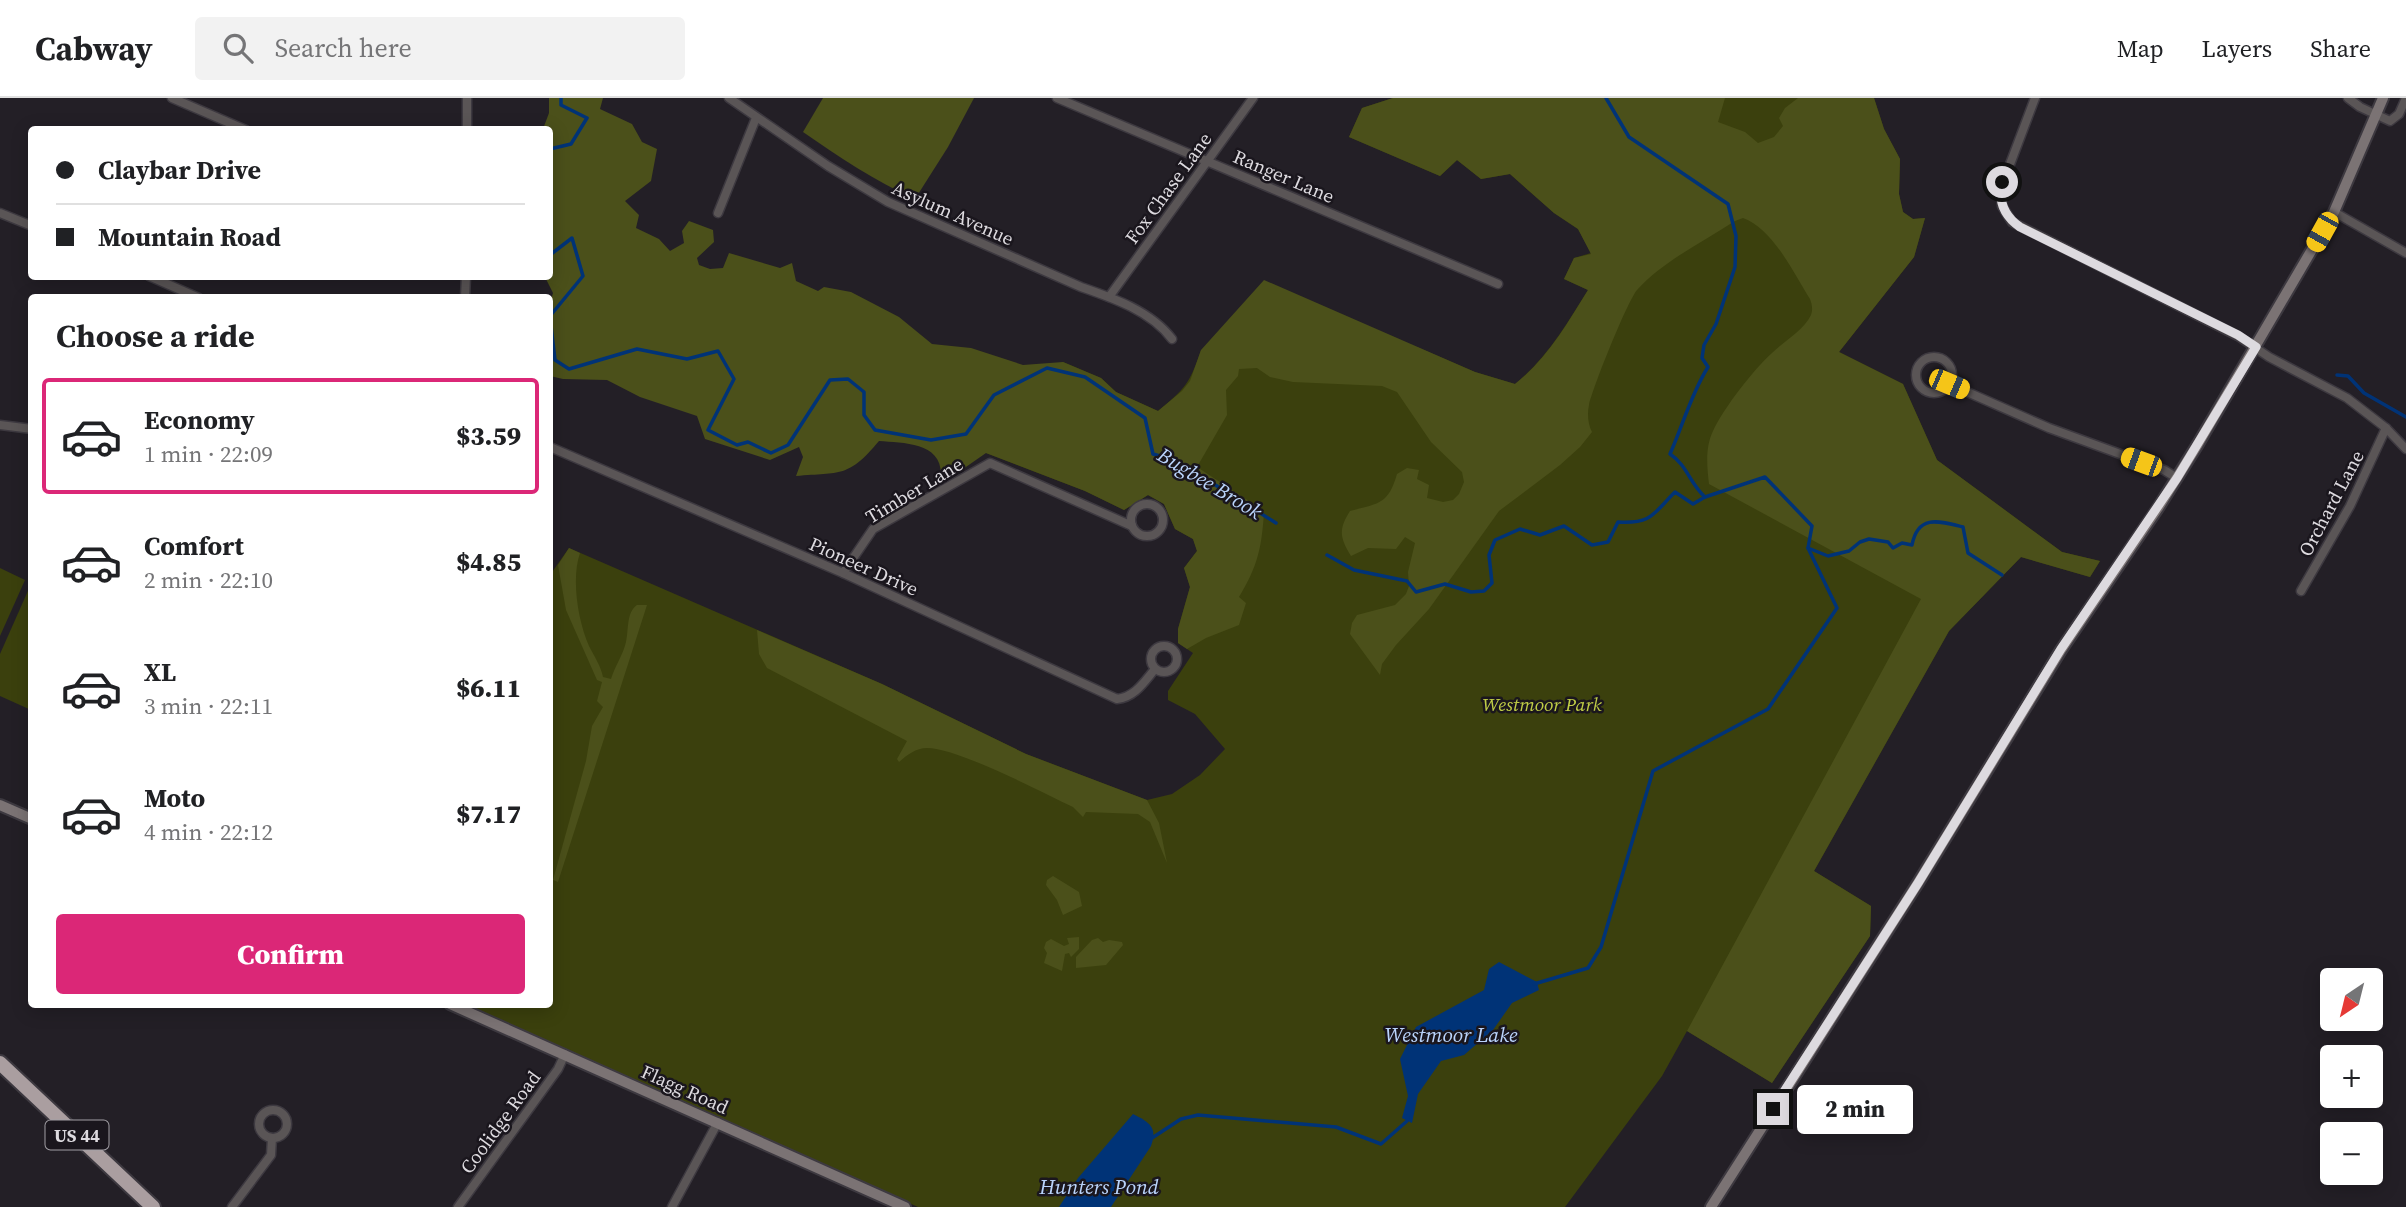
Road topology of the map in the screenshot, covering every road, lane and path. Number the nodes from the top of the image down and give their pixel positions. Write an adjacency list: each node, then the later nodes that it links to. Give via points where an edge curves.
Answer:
1 (173, 98): 12 (street)
2 (467, 98): 13 (street)
3 (729, 98): 11 (street, Asylum Avenue)
4 (1057, 98): 14 (street, Ranger Lane)
5 (1253, 98): 14 (street, Fox Chase Lane)
6 (2035, 98): 25 (street, via 2002,182 2001,201 2007,217)
7 (2348, 98): 10 (street)
8 (2383, 98): 10 (main road)
9 (2406, 98): 10 (street, via 2390,121)
10 (2376, 116): 15 (main road)
11 (756, 118): 17 (street); 23 (street, Asylum Avenue, via 888,202)
12 (237, 126)
13 (467, 126)
14 (1206, 161): 21 (street, Ranger Lane); 23 (street, Fox Chase Lane)
15 (2334, 212): 19 (street); 25 (main road)
16 (0, 213): 18 (street)
17 (718, 213)
18 (28, 224)
19 (2406, 253)
20 (158, 280): 22 (street)
21 (1498, 284)
22 (190, 294)
23 (1109, 297): 24 (street, Asylum Avenue, via 1152,319)
24 (1172, 339)
25 (2256, 347): 29 (street, via 2338,393); 32 (main road)
26 (1949, 384): 26 (street, via 1951,372 1941,359 1929,357 1918,366 1916,378 1924,390 1936,392); 32 (street)
27 (0, 425): 28 (street)
28 (28, 428)
29 (2386, 428): 31 (street); 35 (street, Orchard Lane, via 2350,506)
30 (553, 448): 34 (street, Pioneer Drive)
31 (2406, 449)
32 (2177, 478): 49 (main road, via 2061,649)
33 (1132, 526): 33 (street, Timber Lane, via 1139,534 1154,535 1162,527 1163,517 1157,508 1142,505 1134,511); 34 (street, Timber Lane, via 990,463 873,529)
34 (844, 573): 36 (street, Pioneer Drive, via 1117,699 1127,698)
35 (2301, 591)
36 (1156, 669)
37 (0, 805): 38 (main road)
38 (28, 817)
39 (459, 1008): 40 (main road, Flagg Road)
40 (565, 1054): 42 (main road, Flagg Road); 46 (street, Coolidge Road)
41 (0, 1063): 44 (highway, US 44)
42 (718, 1122): 47 (street); 48 (main road, Flagg Road)
43 (272, 1138): 45 (street, via 271,1155)
44 (153, 1207)
45 (232, 1207)
46 (458, 1207)
47 (673, 1207)
48 (905, 1207)
49 (1711, 1207)

